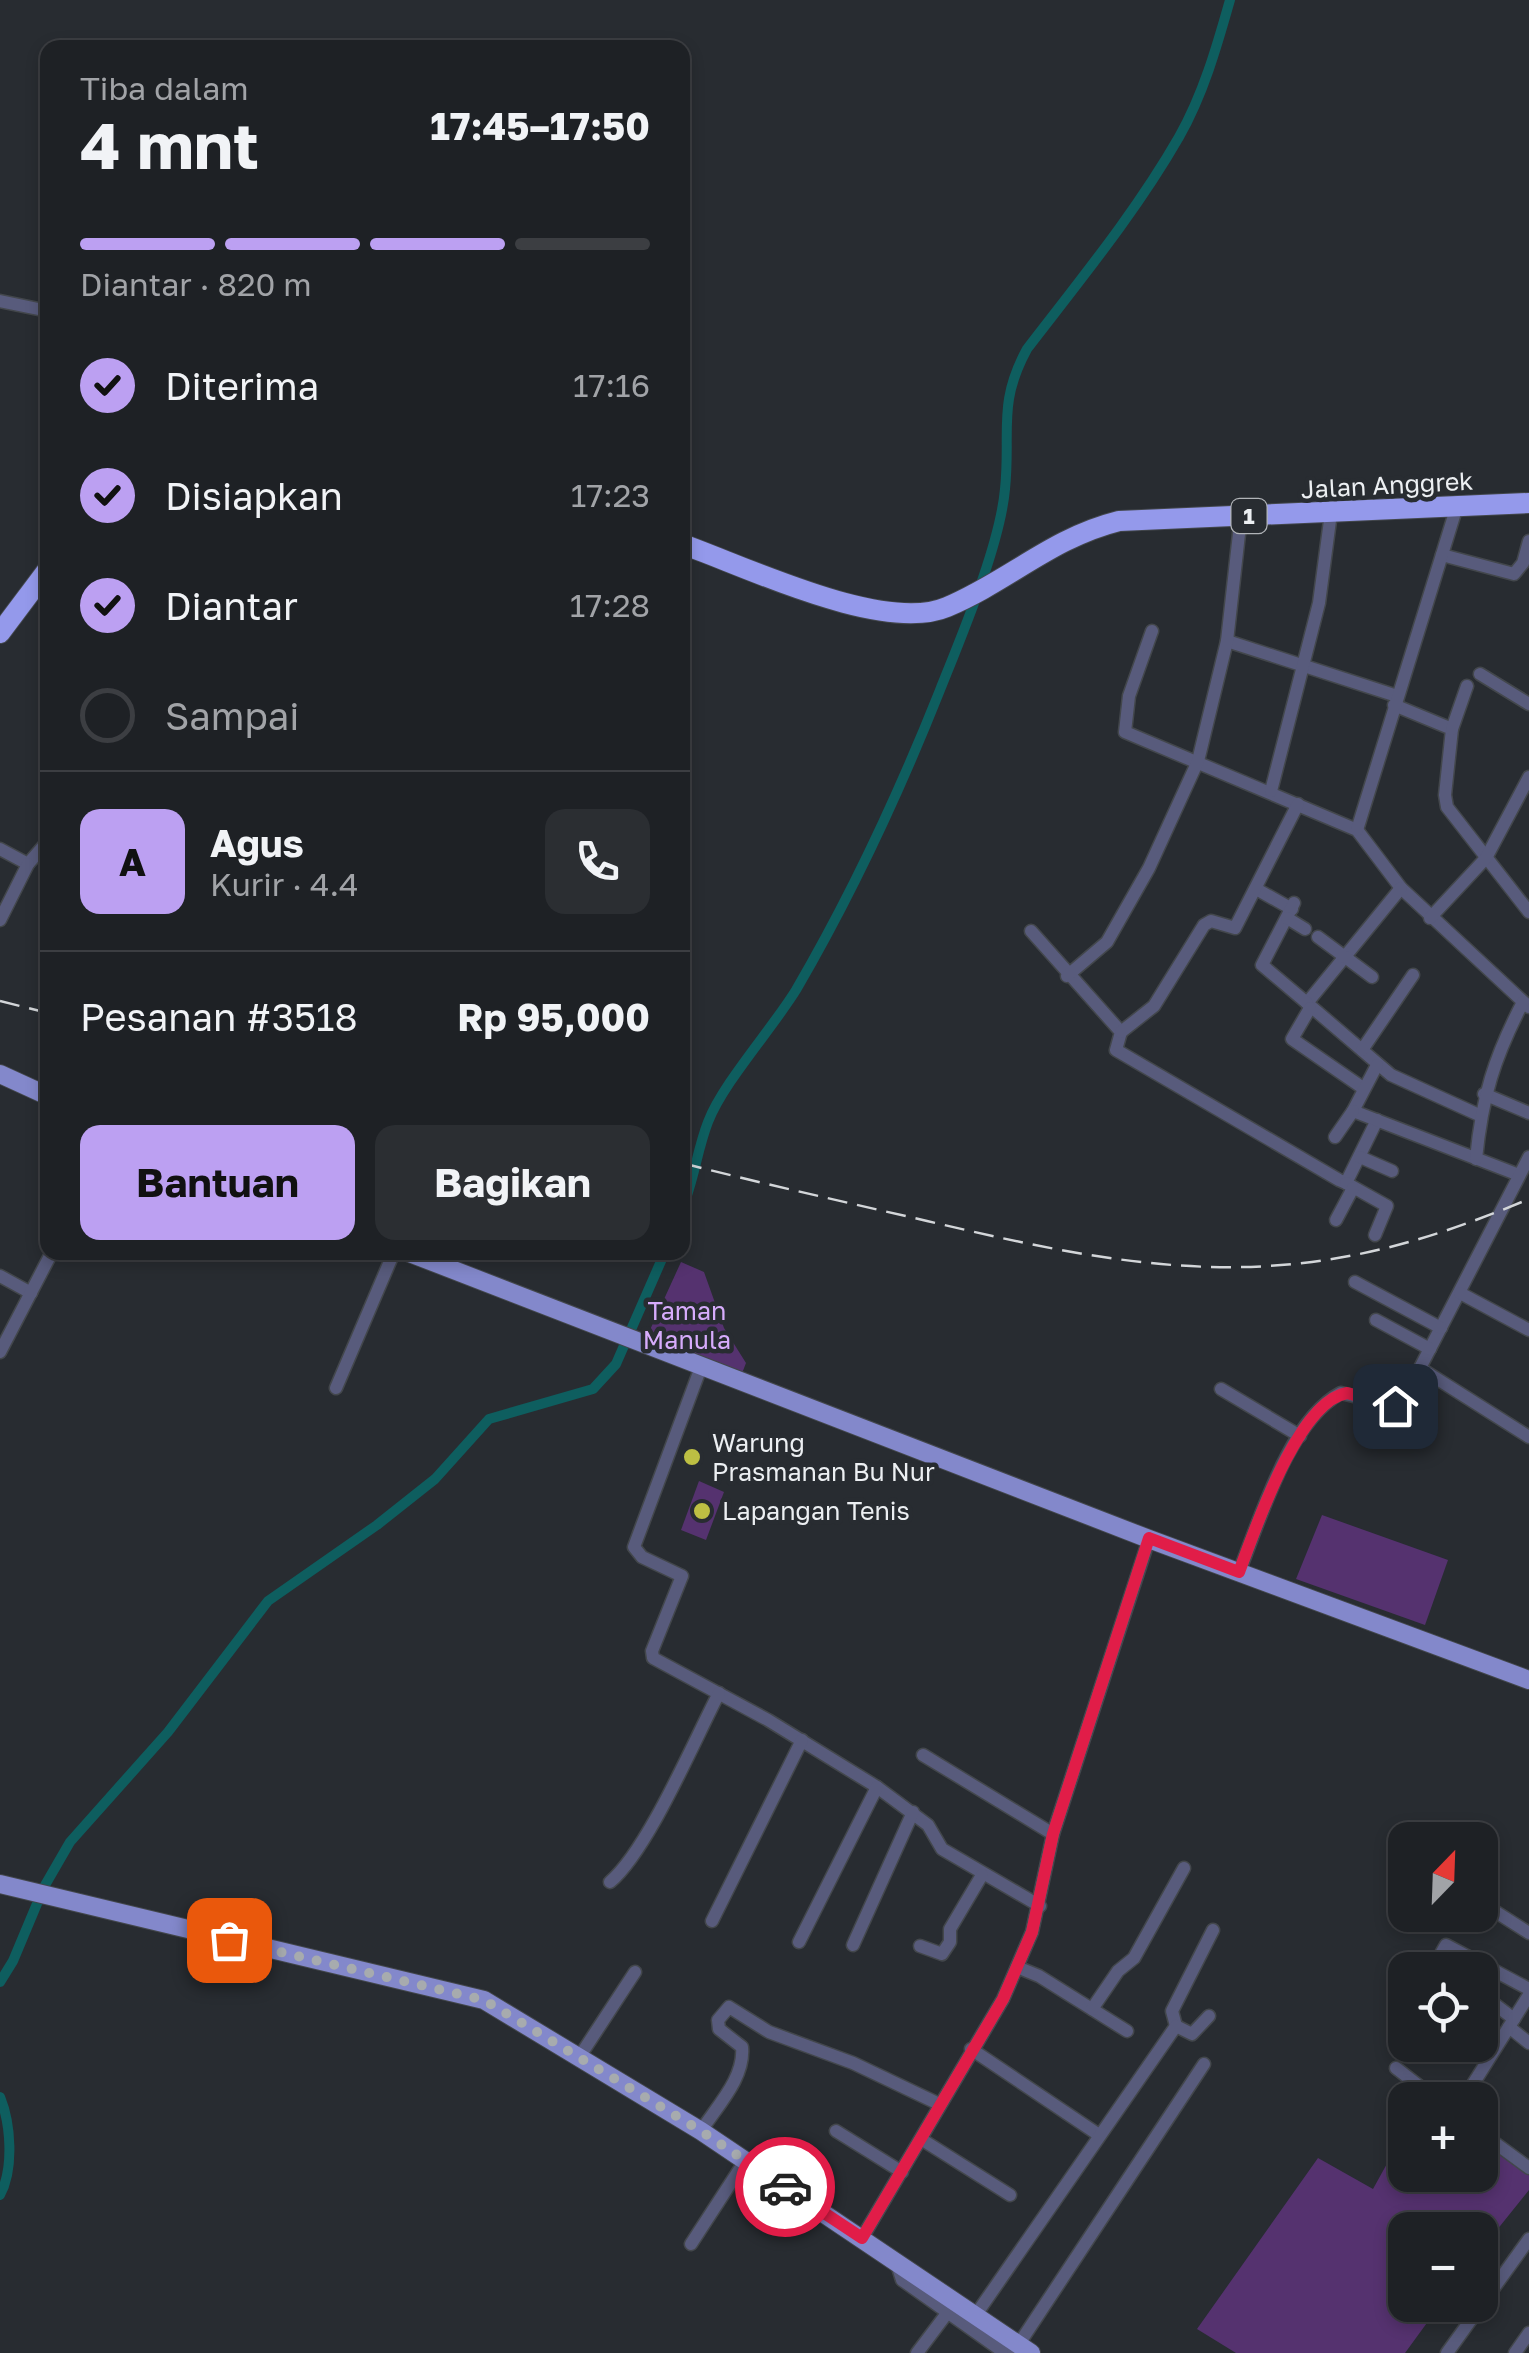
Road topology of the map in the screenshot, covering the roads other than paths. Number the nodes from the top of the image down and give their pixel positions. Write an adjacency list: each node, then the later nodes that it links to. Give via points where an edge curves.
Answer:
1 (0, 302): 2 (street)
2 (40, 310)
3 (1529, 503): 4 (highway, Jalan Anggrek / 1)
4 (1457, 506): 5 (highway, Jalan Anggrek / 1); 9 (street)
5 (1331, 514): 6 (highway, Jalan Anggrek / 1); 14 (street)
6 (1240, 516): 8 (highway, Jalan Anggrek / 1, via 1149,518 1087,529 976,593 916,615 872,612); 13 (street)
7 (1529, 541): 9 (street, via 1514,574)
8 (690, 547)
9 (1442, 555): 17 (street)
10 (40, 580): 12 (highway)
11 (1152, 631): 20 (street, via 1122,728)
12 (0, 633)
13 (1227, 641): 14 (street); 20 (street)
14 (1302, 666): 17 (street); 22 (street)
15 (1480, 674): 18 (street)
16 (1467, 686): 19 (street)
17 (1396, 701): 19 (street); 24 (street)
18 (1529, 704)
19 (1452, 729): 27 (street, via 1445,802)
20 (1198, 760): 22 (street); 40 (street, via 1107,942)
21 (1529, 777): 27 (street)
22 (1271, 791): 23 (street)
23 (1298, 804): 24 (street); 30 (street)
24 (1357, 830): 29 (street)
25 (0, 849): 28 (street)
26 (40, 850): 28 (street)
27 (1486, 858): 32 (street); 33 (street)
28 (28, 864): 34 (street)
29 (1400, 888): 33 (street); 38 (street)
30 (1258, 890): 31 (street); 44 (street, via 1234,930 1211,920 1204,925 1154,1006)
31 (1291, 910): 35 (street); 43 (street, via 1262,965)
32 (1529, 912)
33 (1430, 918): 42 (street)
34 (0, 920)
35 (1305, 928)
36 (1031, 931): 40 (street)
37 (1318, 937): 38 (street)
38 (1345, 955): 41 (street); 43 (street)
39 (1413, 975): 45 (street)
40 (1067, 976): 44 (street)
41 (1372, 977)
42 (1526, 1004): 50 (street, via 1493,1062)
43 (1309, 1006): 45 (street); 48 (street, via 1292,1039)
44 (1120, 1032): 61 (street, via 1116,1050)
45 (1362, 1050): 46 (street)
46 (1376, 1064): 48 (street); 53 (street)
47 (0, 1074): 49 (main road)
48 (1363, 1088): 51 (street)
49 (40, 1092)
50 (1484, 1094): 52 (street); 53 (street)
51 (1353, 1111): 54 (street); 55 (street)
52 (1529, 1114)
53 (1480, 1115): 58 (street)
54 (1377, 1120): 57 (street); 58 (street)
55 (1335, 1136)
56 (1529, 1157): 60 (street)
57 (1360, 1158): 59 (street); 61 (street)
58 (1476, 1160): 60 (street)
59 (1392, 1171)
60 (1518, 1176): 69 (street)
61 (1349, 1186): 62 (street); 63 (street, via 1387,1206)
62 (1336, 1220)
63 (1375, 1235)
64 (48, 1260): 70 (street)
65 (391, 1260): 78 (street)
66 (427, 1260): 76 (main road)
67 (0, 1276): 70 (street)
68 (1355, 1282): 72 (street)
69 (1460, 1293): 72 (street); 73 (street)
70 (32, 1294): 75 (street)
71 (1376, 1320): 74 (street)
72 (1441, 1328): 74 (street)
73 (1529, 1330)
74 (1430, 1349): 77 (street)
75 (0, 1352)
76 (701, 1367): 82 (main road); 85 (street, via 634,1547 682,1576 652,1656)
77 (1420, 1368): 80 (street, via 1395,1406 1341,1394); 81 (street)
78 (336, 1388)
79 (1221, 1389): 80 (street)
80 (1300, 1436): 83 (street)
81 (1529, 1436)
82 (1162, 1543): 83 (main road); 90 (street)
83 (1239, 1572): 84 (main road)
84 (1529, 1680)
85 (719, 1694): 86 (street); 93 (street, via 662,1803)
86 (802, 1740): 88 (street); 97 (street)
87 (922, 1754): 90 (street)
88 (877, 1788): 89 (street); 100 (street)
89 (913, 1812): 92 (street, via 942,1849); 101 (street)
90 (1053, 1834): 95 (street)
91 (1184, 1868): 106 (street, via 1134,1958)
92 (982, 1875): 95 (street); 102 (street, via 942,1954)
93 (610, 1882)
94 (0, 1884): 113 (main road, via 477,1997)
95 (1040, 1906): 103 (street)
96 (1498, 1913): 99 (street)
97 (712, 1921)
98 (1213, 1930): 109 (street, via 1172,2011)
99 (1529, 1934)
100 (799, 1942)
101 (854, 1945)
102 (920, 1946)
103 (1018, 1967): 106 (street); 112 (street)
104 (635, 1972): 113 (street)
105 (1498, 1989): 107 (street)
106 (1092, 2009): 110 (street)
107 (1521, 2009): 111 (street); 117 (street)
108 (1209, 2016): 109 (street, via 1192,2034)
109 (1176, 2026): 121 (street)
110 (1127, 2031)
111 (1529, 2043)
112 (971, 2050): 118 (street); 121 (street)
113 (578, 2059): 119 (main road)
114 (1204, 2064): 135 (street)
115 (1396, 2068): 116 (street)
116 (1414, 2082)
117 (1474, 2082)
118 (939, 2104): 119 (street, via 769,2032 728,2007 719,2029 742,2047 743,2060); 122 (street)
119 (701, 2131): 124 (main road)
120 (836, 2131): 126 (street)
121 (1099, 2136): 132 (street)
122 (921, 2140): 126 (street); 127 (street)
123 (1498, 2145): 125 (street)
124 (745, 2160): 128 (main road); 130 (street)
125 (1529, 2168)
126 (902, 2172): 128 (street)
127 (1010, 2195)
128 (862, 2238): 131 (main road)
129 (1529, 2239): 137 (street)
130 (692, 2244)
131 (952, 2306): 132 (main road); 134 (street); 136 (street)
132 (975, 2316): 134 (main road)
133 (1529, 2334): 138 (street)
134 (994, 2343): 135 (main road)
135 (1017, 2351)
136 (917, 2353)
137 (1447, 2353)
138 (1515, 2353)

